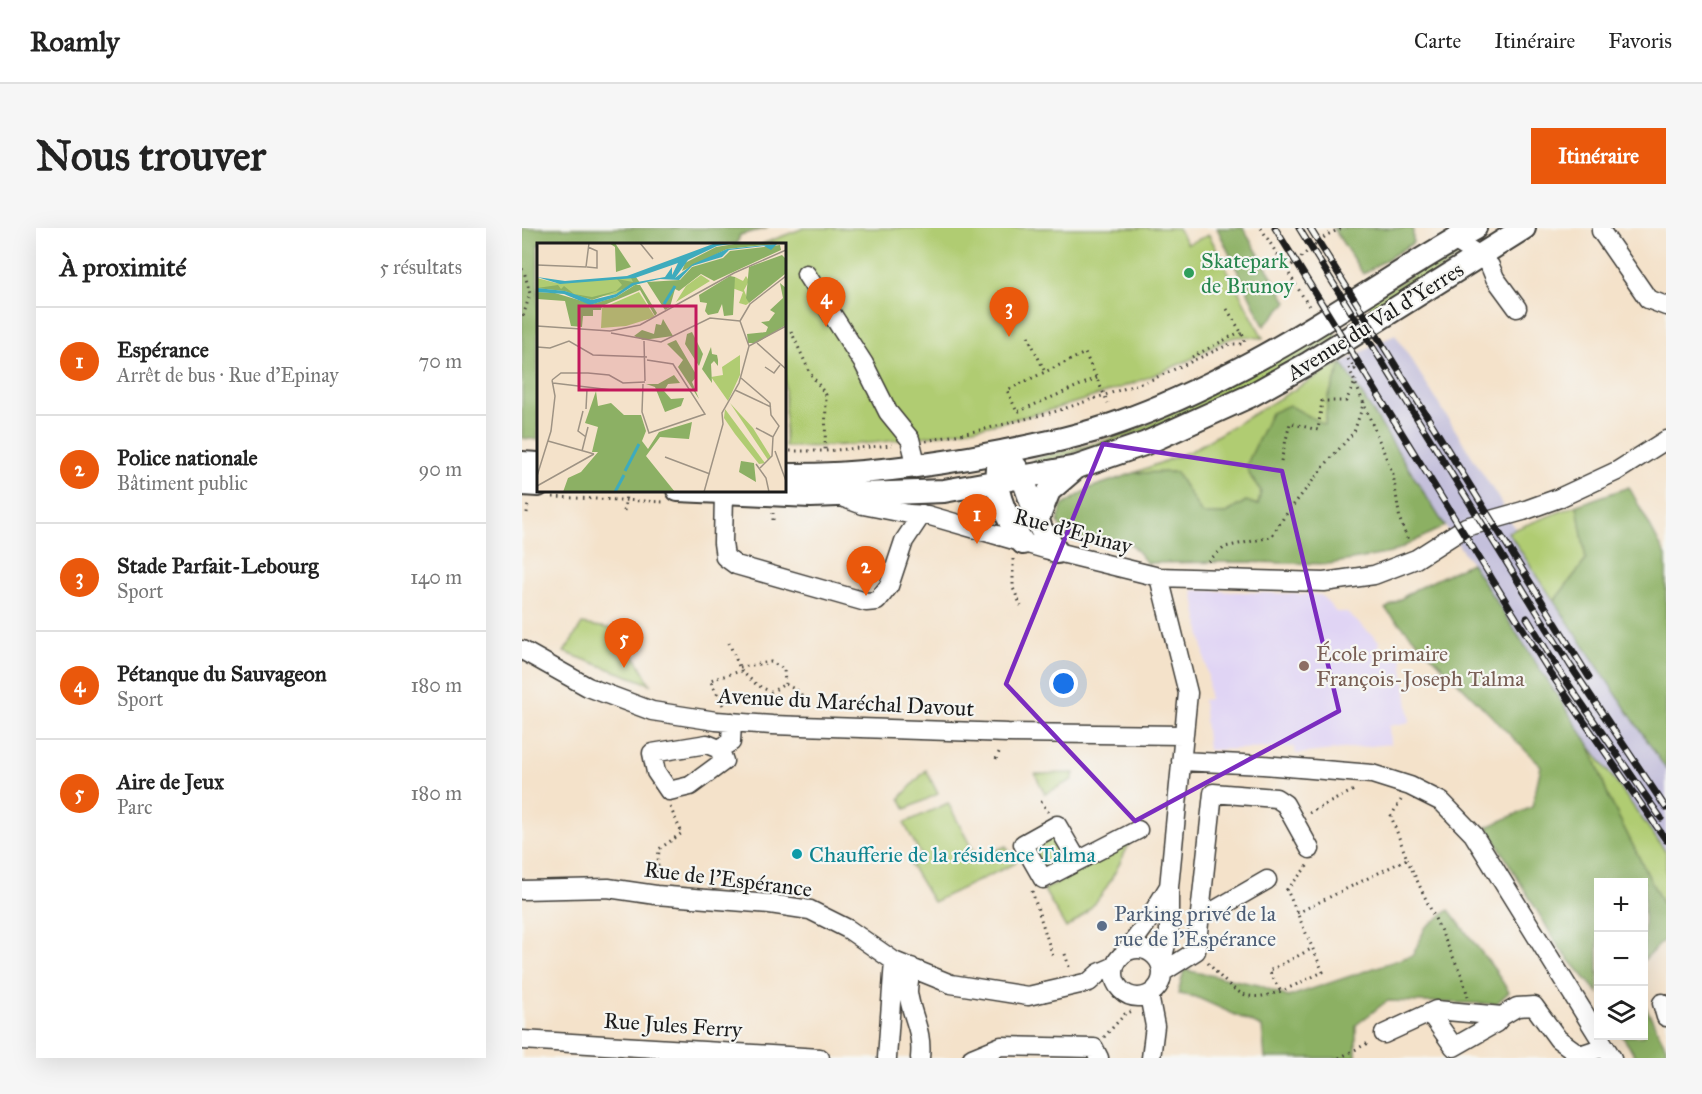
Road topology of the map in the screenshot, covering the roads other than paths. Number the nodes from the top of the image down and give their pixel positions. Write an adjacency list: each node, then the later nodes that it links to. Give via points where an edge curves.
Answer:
1 (1475, 228): 4 (main road, Avenue du Val d'Yerres)
2 (1524, 228): 5 (main road, Avenue du Val d'Yerres)
3 (1601, 231): 7 (street, via 1648,298)
4 (1454, 240): 5 (street); 10 (main road, Avenue du Val d'Yerres, via 1244,367 1159,407 1067,438)
5 (1480, 256): 8 (street); 14 (main road, Avenue du Val d'Yerres, via 1309,363 1224,408 1144,444)
6 (806, 274): 13 (street, via 864,364 888,412 912,443)
7 (1666, 306)
8 (1517, 308)
9 (1666, 440): 26 (street, Rue d'Epinay, via 1617,471 1560,498 1466,527 1416,559 1374,575 1324,582)
10 (1002, 452): 13 (main road, Avenue du Val d'Yerres); 16 (main road); 17 (main road)
11 (522, 463): 12 (main road)
12 (537, 464)
13 (917, 467): 15 (main road, Avenue du Val d'Yerres)
14 (1077, 467): 16 (main road); 23 (main road, via 1049,491)
15 (786, 475)
16 (1022, 476): 17 (main road); 23 (main road)
17 (995, 482): 21 (main road, via 944,490); 24 (main road)
18 (522, 484): 19 (main road)
19 (537, 485)
20 (724, 492): 21 (main road); 22 (street, via 725,557 736,565 866,602 877,601 889,586 904,541)
21 (837, 496): 22 (street, Rue d'Epinay, via 863,505)
22 (922, 514): 24 (street, Rue d'Epinay)
23 (1037, 521): 25 (main road)
24 (1023, 543): 25 (street, Rue d'Epinay)
25 (1057, 552): 26 (street, Rue d'Epinay)
26 (1159, 578): 29 (street, Rue de l'Espérance, via 1188,693)
27 (522, 650): 28 (street, Avenue du Maréchal Davout, via 588,687 652,711)
28 (732, 722): 29 (street, Avenue du Maréchal Davout, via 1008,733); 30 (street, via 731,742)
29 (1183, 735): 31 (street, Rue de l'Espérance)
30 (719, 749)
31 (1181, 760): 32 (street); 38 (street, Rue de l'Espérance)
32 (1279, 766): 33 (street); 52 (street, via 1372,774 1442,801 1473,834)
33 (1276, 798): 35 (street, via 1286,804); 40 (street, via 1213,793)
34 (1138, 830): 36 (street)
35 (1310, 849)
36 (1078, 861): 36 (street, via 1058,825 1023,844 1043,879)
37 (1267, 880): 40 (street, via 1215,910)
38 (1169, 887): 41 (street, Rue de l'Espérance); 43 (street, Rue de l'Espérance)
39 (522, 890): 42 (street, Rue de l'Espérance, via 608,888 810,910)
40 (1202, 912): 43 (street, via 1196,951)
41 (1120, 960): 43 (street, via 1138,949 1146,950); 44 (street, Rue de l'Espérance); 45 (street, via 1115,982)
42 (903, 964): 44 (street, Rue de l'Espérance, via 951,984 1028,996); 55 (street); 56 (street, via 920,1030)
43 (1162, 969): 46 (street, via 1159,986)
44 (1089, 982): 45 (street, Rue de l'Espérance)
45 (1119, 989): 46 (street, via 1133,997)
46 (1149, 995): 58 (street, via 1155,1026)
47 (1430, 1012): 48 (street); 48 (street, via 1454,1047); 49 (street)
48 (1502, 1016): 52 (street, via 1517,1007 1534,1006 1558,1039 1580,1055)
49 (1384, 1034)
50 (522, 1040): 51 (street, Rue Jules Ferry)
51 (599, 1051): 54 (street, Rue Jules Ferry)
52 (1608, 1052)
53 (1096, 1053): 57 (street, via 1001,1046)
54 (820, 1058)
55 (887, 1058)
56 (921, 1058)
57 (972, 1058)
58 (1151, 1058)

